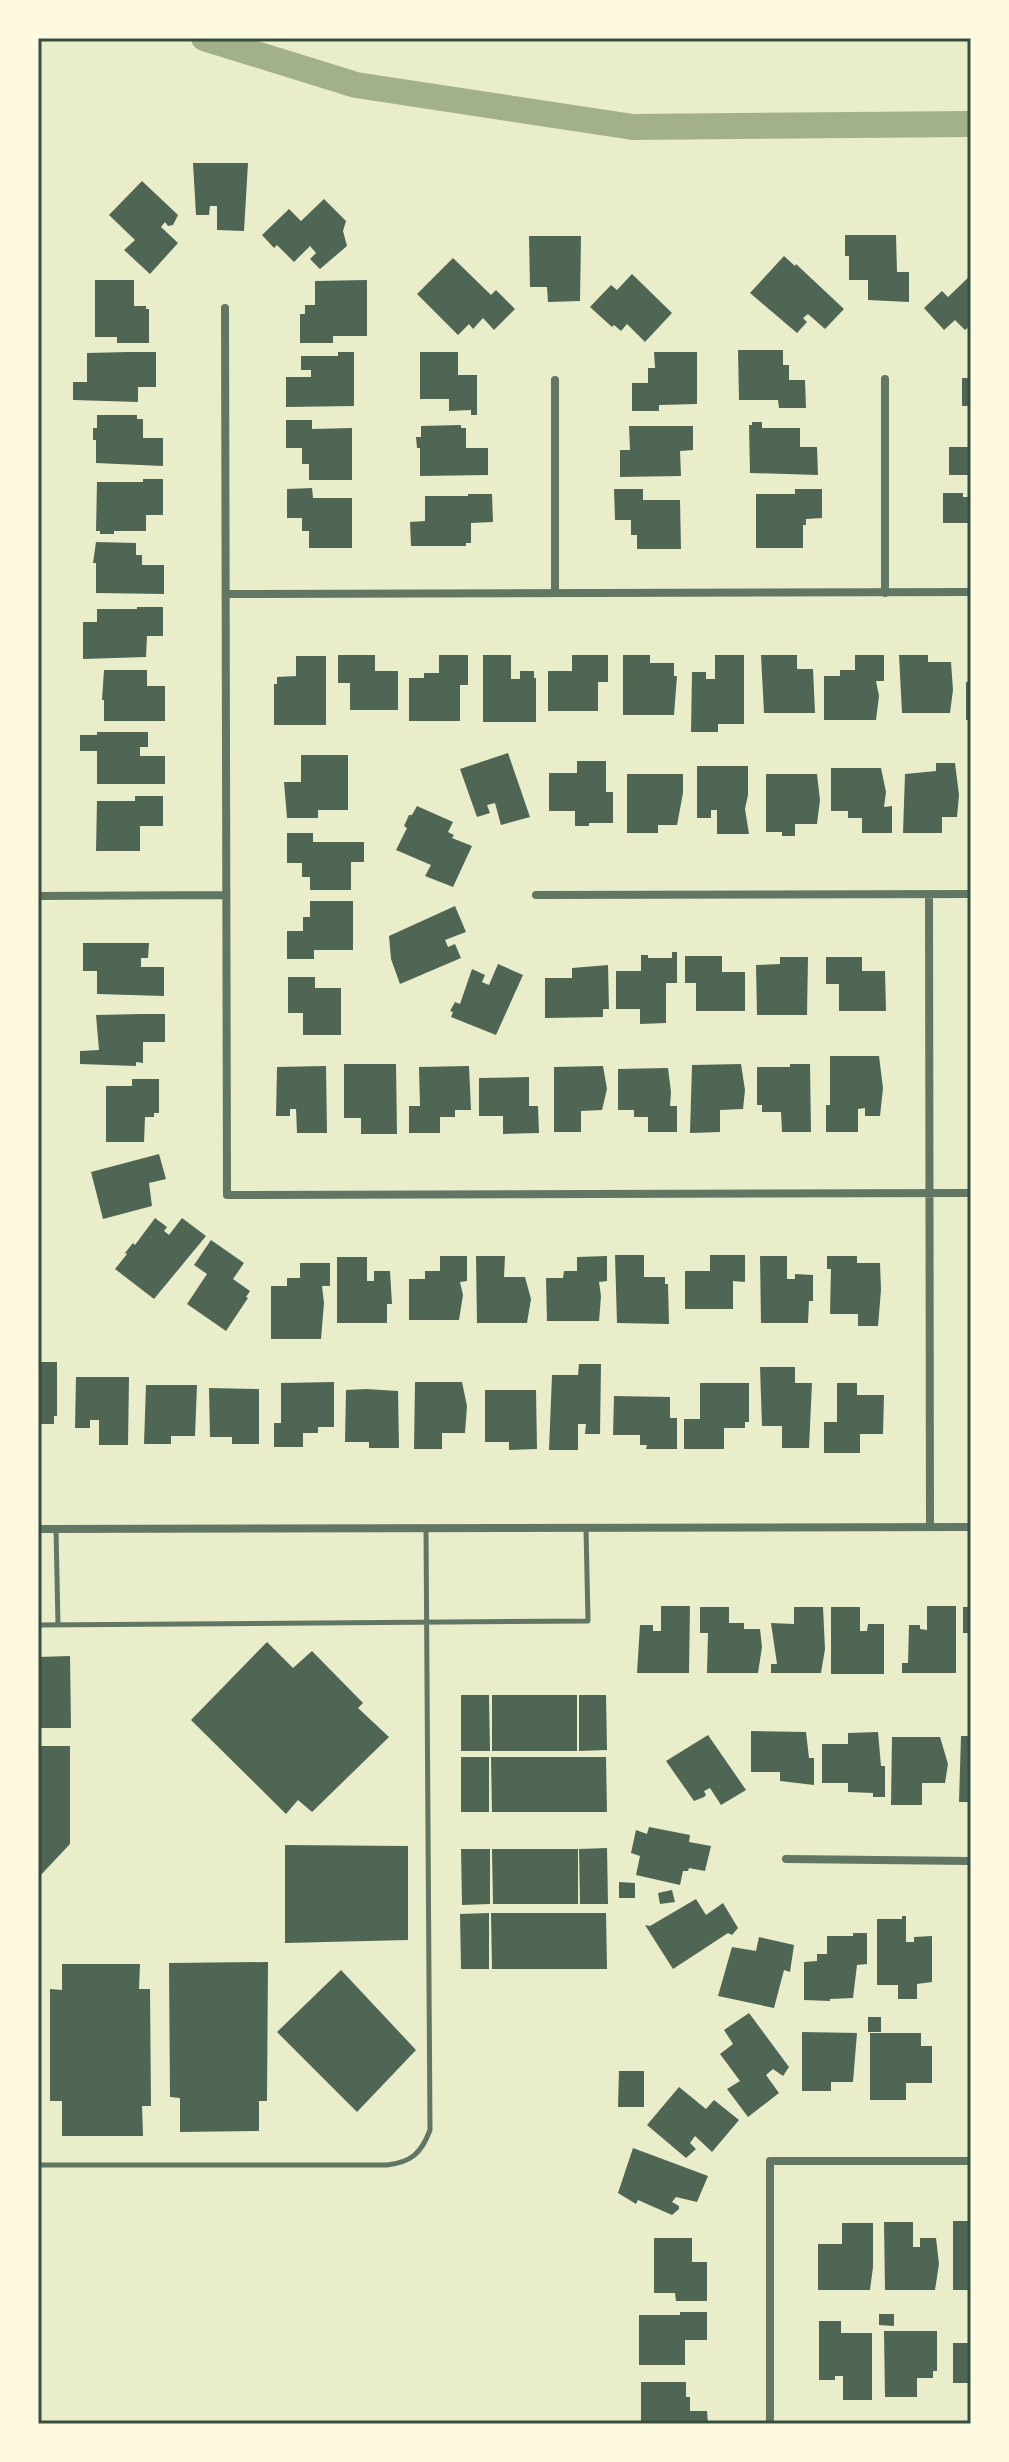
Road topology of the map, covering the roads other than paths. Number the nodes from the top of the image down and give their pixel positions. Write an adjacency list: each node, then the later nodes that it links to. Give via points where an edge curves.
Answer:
1 (225, 308): 7 (street)
2 (885, 379): 6 (street)
3 (555, 380): 5 (street)
4 (971, 592): 6 (street)
5 (555, 593): 6 (street); 7 (street)
6 (885, 593)
7 (226, 594): 10 (street)
8 (929, 894): 9 (street); 11 (street); 13 (street)
9 (971, 894)
10 (226, 895): 12 (street); 13 (street, via 227,1195)
11 (536, 895)
12 (38, 896)
13 (930, 1193): 14 (street); 15 (street)
14 (971, 1193)
15 (930, 1527): 16 (street); 18 (street)
16 (971, 1527)
17 (426, 1528): 18 (street); 20 (street); 21 (lane)
18 (586, 1528): 21 (lane, via 588,1621)
19 (38, 1529): 20 (street)
20 (56, 1529): 23 (lane)
21 (428, 1623): 23 (lane); 27 (lane, via 430,2130 416,2156 387,2165)
22 (38, 1625): 23 (lane)
23 (58, 1625)
24 (786, 1859): 25 (street)
25 (971, 1861)
26 (971, 2161): 28 (street, via 770,2161)
27 (38, 2165)
28 (770, 2424)

